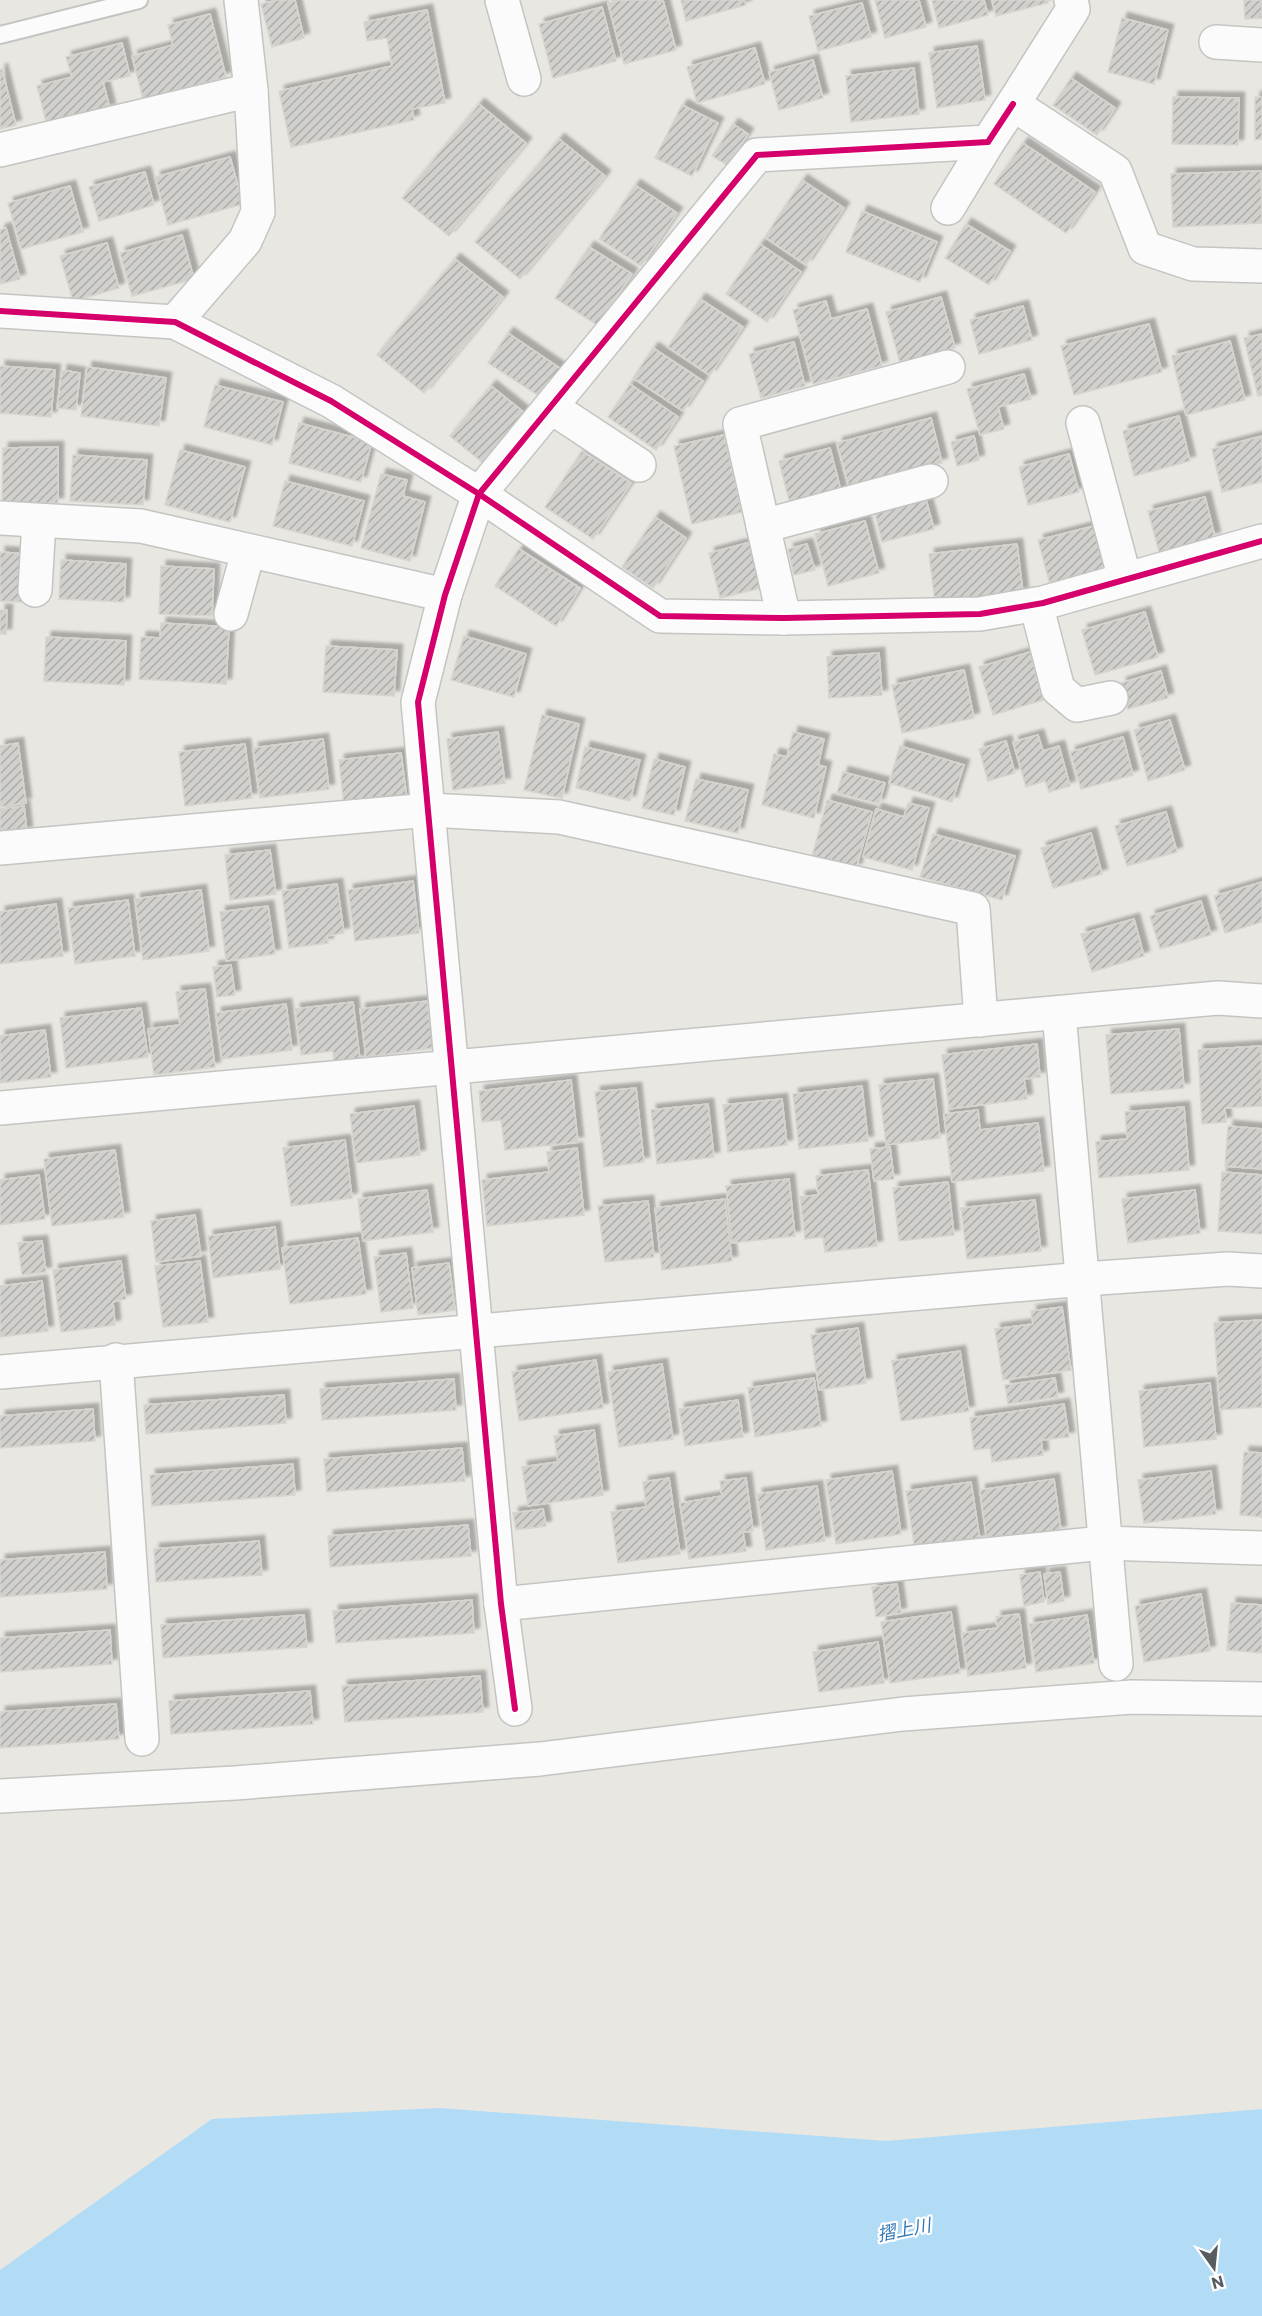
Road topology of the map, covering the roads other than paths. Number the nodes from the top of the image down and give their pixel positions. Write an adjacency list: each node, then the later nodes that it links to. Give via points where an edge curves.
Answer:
1 (139, 0): 5 (lane)
2 (241, 0): 9 (street)
3 (502, 0): 8 (street)
4 (1071, 0): 10 (street, via 1073,9)
5 (0, 35)
6 (1216, 42): 7 (street)
7 (1262, 45)
8 (524, 79)
9 (251, 90): 12 (street); 16 (street, via 258,212 245,241)
10 (1013, 104): 11 (street); 14 (street, via 1115,171 1145,248 1193,264)
11 (988, 142): 13 (street); 18 (street, via 757,155)
12 (0, 150)
13 (948, 208)
14 (1262, 266)
15 (0, 311): 16 (street)
16 (175, 322): 22 (street, via 331,401)
17 (948, 367): 25 (street, via 740,424)
18 (551, 407): 20 (street); 22 (street)
19 (1083, 423): 28 (street)
20 (639, 465)
21 (931, 481): 25 (street)
22 (479, 494): 30 (street); 33 (street, via 660,616)
23 (0, 518): 24 (street)
24 (39, 521): 27 (street, via 141,526); 29 (street)
25 (763, 526): 33 (street)
26 (1262, 541): 28 (street)
27 (248, 552): 30 (street); 32 (street)
28 (1125, 579): 31 (street)
29 (35, 590)
30 (445, 595): 35 (street, via 418,702)
31 (1036, 604): 33 (street, via 980,614); 34 (street, via 1058,689 1077,705)
32 (231, 614)
33 (784, 618)
34 (1111, 698)
35 (429, 810): 36 (street); 39 (street, via 559,817 973,909); 40 (street)
36 (0, 848)
37 (1262, 1001): 38 (street, via 1218,998)
38 (1059, 1013): 39 (street); 43 (street)
39 (981, 1020): 40 (street)
40 (450, 1068): 41 (street); 44 (street)
41 (0, 1108)
42 (1262, 1271): 43 (street, via 1227,1269)
43 (1084, 1279): 44 (street); 47 (street)
44 (475, 1329): 45 (street); 49 (street)
45 (116, 1360): 46 (street); 53 (street)
46 (0, 1372)
47 (1103, 1543): 48 (street); 49 (street); 50 (street)
48 (1262, 1548)
49 (501, 1604): 52 (street)
50 (1116, 1664)
51 (1262, 1699): 54 (street, via 1132,1697 903,1714 540,1759 235,1783)
52 (515, 1709)
53 (142, 1739)
54 (0, 1796)

